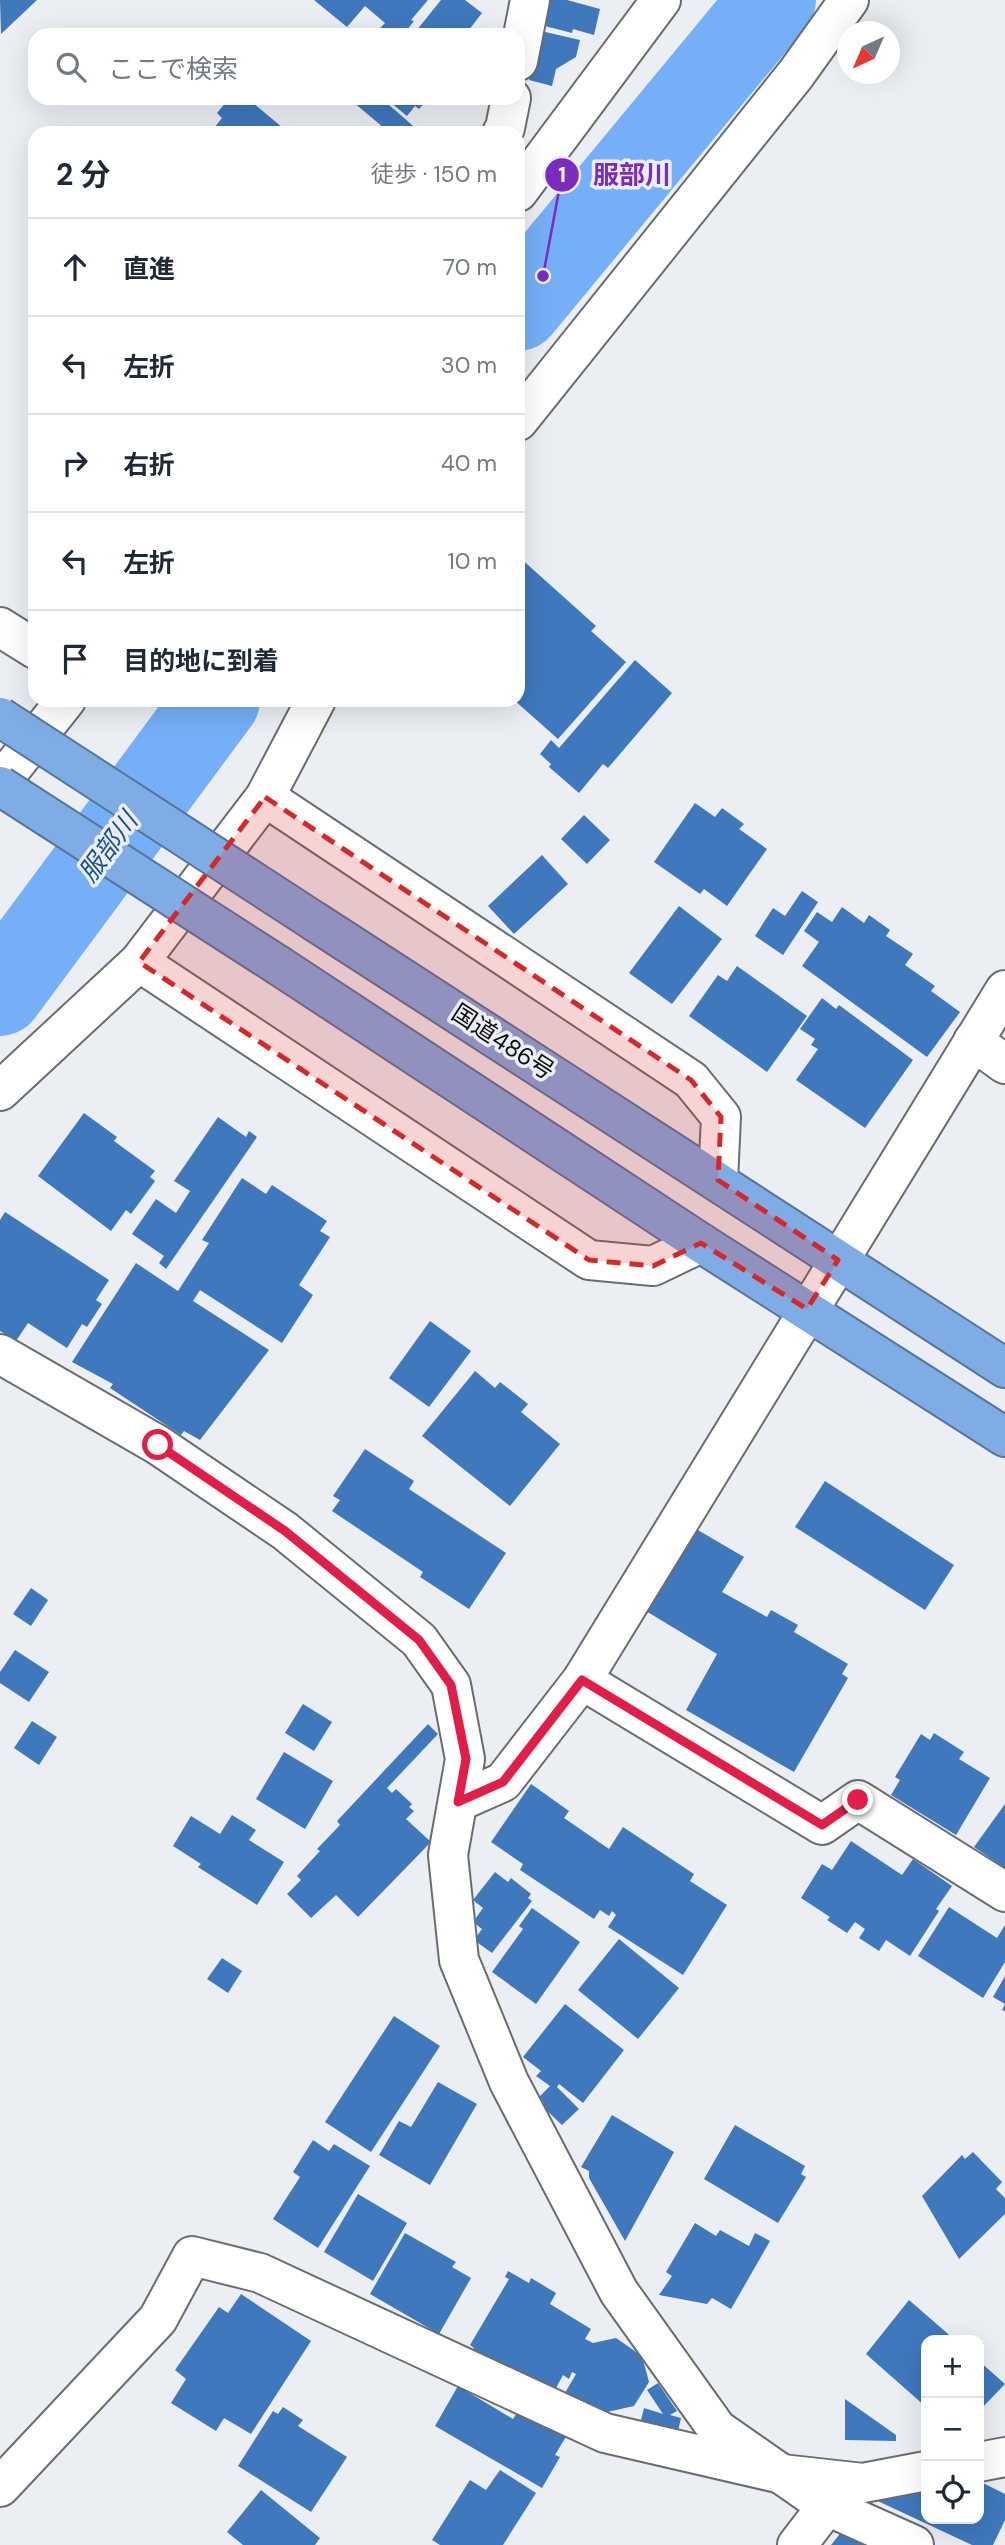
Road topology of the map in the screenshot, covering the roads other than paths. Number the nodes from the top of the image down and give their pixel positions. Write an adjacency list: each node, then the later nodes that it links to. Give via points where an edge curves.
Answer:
1 (530, 0): 4 (street)
2 (661, 0): 7 (street)
3 (849, 0): 8 (street, via 796,74)
4 (524, 28)
5 (510, 105): 6 (street)
6 (505, 126)
7 (525, 183)
8 (525, 412)
9 (0, 627): 10 (street)
10 (28, 645)
11 (60, 707): 14 (street)
12 (312, 707): 15 (street)
13 (0, 717): 21 (highway, 国道486号, bridge)
14 (0, 784): 22 (highway, bridge)
15 (265, 797): 16 (street); 21 (street, via 691,1080 721,1117)
16 (139, 962): 20 (street); 22 (street, via 589,1260 653,1266)
17 (1005, 990): 18 (street)
18 (973, 1041): 19 (street); 23 (street)
19 (1005, 1064)
20 (0, 1091)
21 (718, 1180): 23 (highway, 国道486号)
22 (701, 1243): 24 (highway)
23 (838, 1260): 24 (street); 26 (highway, 国道486号)
24 (807, 1310): 27 (highway); 28 (street)
25 (0, 1354): 29 (street, via 158,1445 285,1531 419,1640 451,1685 466,1759)
26 (1005, 1368)
27 (1005, 1437)
28 (582, 1680): 29 (street, via 503,1782); 30 (street, via 822,1825 858,1800)
29 (458, 1802): 31 (street, via 447,1855 459,1960 509,2082 619,2292)
30 (1005, 1892)
31 (716, 2444): 35 (street, via 605,2434 260,2273 192,2256 158,2319); 36 (street)
32 (1005, 2457): 33 (street)
33 (984, 2461)
34 (921, 2473): 36 (street)
35 (0, 2487)
36 (833, 2493): 37 (street); 38 (street)
37 (797, 2545)
38 (914, 2545)

